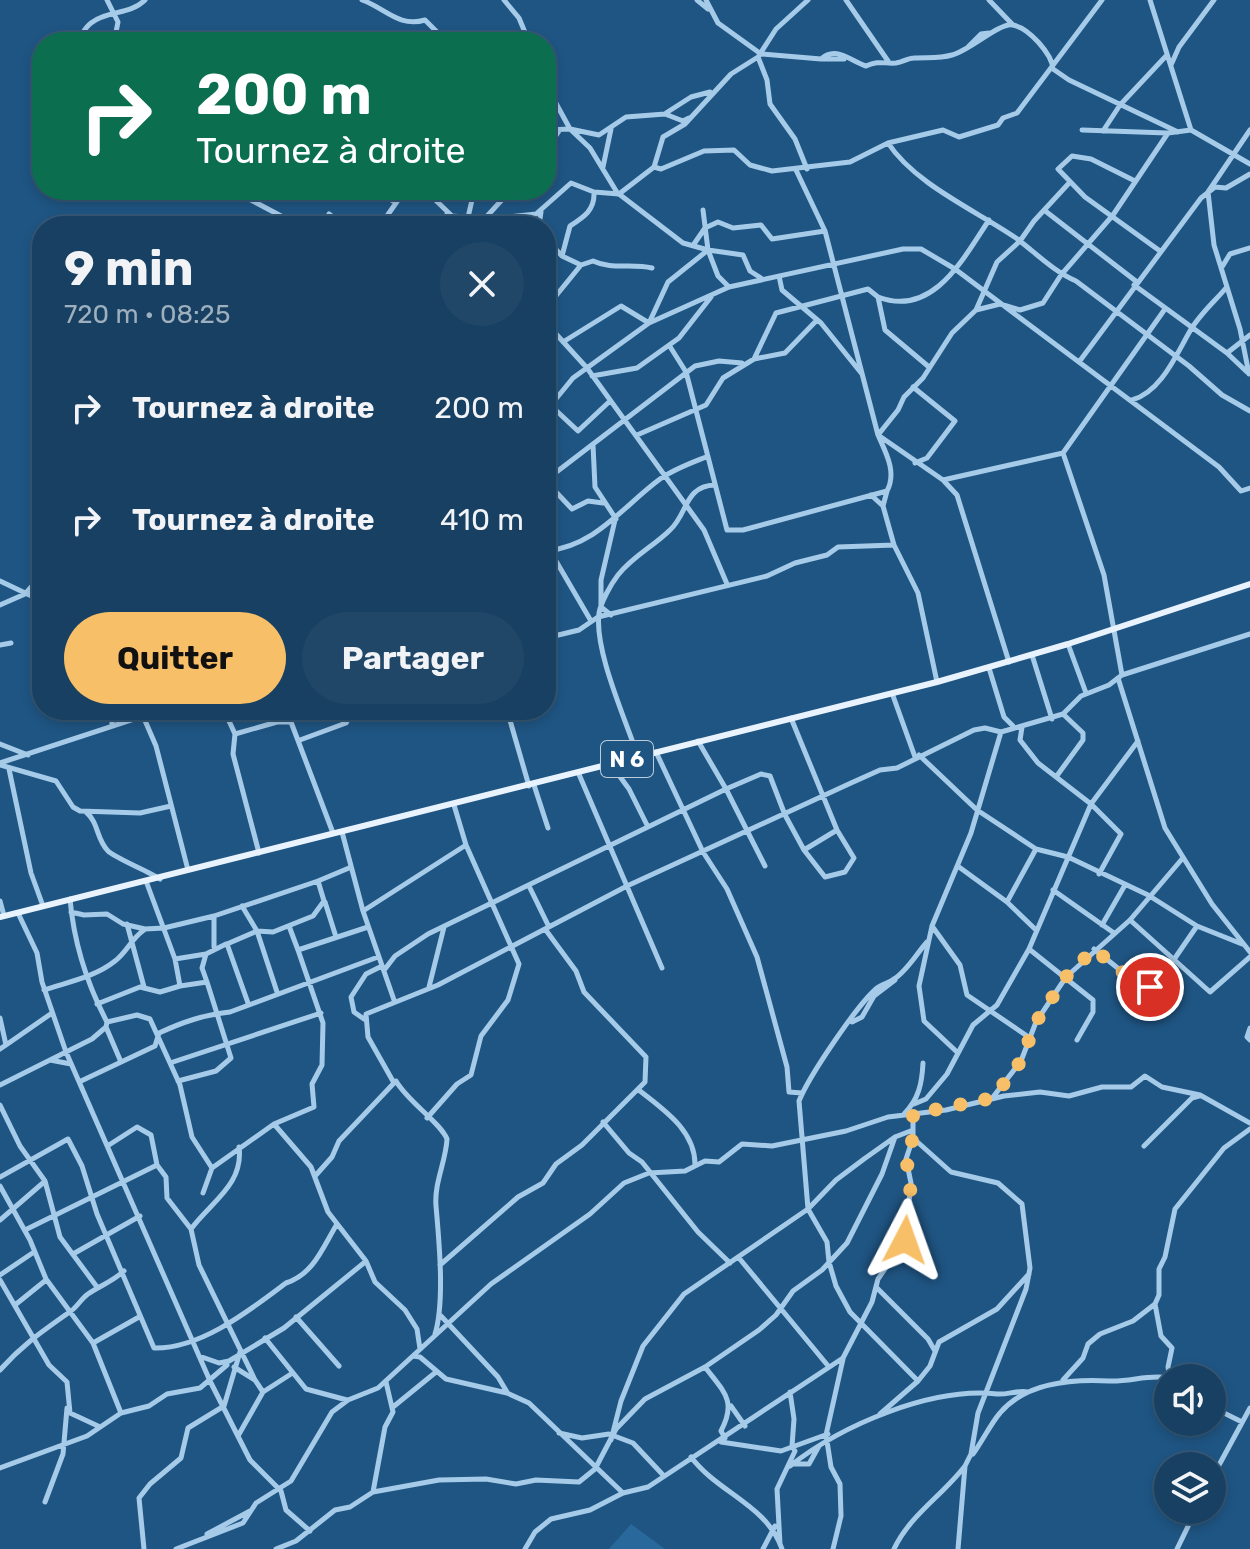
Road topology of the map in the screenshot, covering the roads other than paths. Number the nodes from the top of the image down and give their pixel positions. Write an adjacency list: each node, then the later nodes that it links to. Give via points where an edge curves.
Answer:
1 (107, 0): 16 (street)
2 (144, 0): 16 (street, via 137,8)
3 (363, 0): 14 (street)
4 (504, 0): 21 (street)
5 (697, 0): 15 (street)
6 (706, 0): 15 (street)
7 (814, 0): 13 (street)
8 (846, 0): 24 (street)
9 (989, 0): 17 (street)
10 (1102, 0): 26 (street)
11 (1150, 0): 23 (street)
12 (1214, 0): 25 (street)
13 (807, 1): 22 (street, via 776,29)
14 (378, 3): 20 (street, via 391,17 407,23 425,20)
15 (711, 11): 22 (street)
16 (118, 13): 18 (street, via 88,24); 19 (street)
17 (1013, 25): 24 (street, via 1002,25 950,56); 26 (street, via 1049,55)
18 (81, 32)
19 (117, 32)
20 (437, 32)
21 (525, 32)
22 (759, 56): 24 (street, via 821,59 837,52 866,66); 27 (street); 48 (street, via 770,104 795,139)
23 (1166, 56): 25 (street); 29 (street)
24 (888, 62)
25 (1171, 65): 35 (street)
26 (1053, 69): 29 (street); 43 (street, via 1023,109 998,125 959,137 943,130)
27 (715, 90): 30 (street, via 691,97); 31 (street)
28 (556, 103): 32 (street)
29 (1120, 105): 39 (street); 40 (street)
30 (665, 114): 31 (street); 33 (street, via 626,117)
31 (689, 118): 47 (street, via 663,137)
32 (570, 129): 33 (street, via 599,135); 38 (street); 46 (street)
33 (611, 129): 46 (street)
34 (1082, 130): 39 (street)
35 (1191, 130): 40 (street); 44 (street)
36 (1250, 130): 44 (street)
37 (556, 131): 38 (street)
38 (559, 131): 42 (street)
39 (1103, 131): 41 (street)
40 (1178, 132): 41 (street)
41 (1168, 133): 51 (street)
42 (556, 136)
43 (888, 143): 48 (street, via 850,162); 78 (street, via 899,159)
44 (1235, 154): 45 (street); 54 (street)
45 (1250, 164)
46 (602, 167): 55 (street)
47 (654, 167): 49 (street, via 661,169 704,151 734,150 755,168); 55 (street)
48 (807, 169): 49 (street)
49 (796, 170): 80 (street)
50 (1250, 174): 54 (street)
51 (1133, 180): 52 (street, via 1091,159 1072,156 1058,169); 69 (street)
52 (1070, 182): 65 (street); 69 (street)
53 (594, 192): 55 (street); 56 (street, via 571,183); 88 (street, via 586,216 570,226)
54 (1208, 192): 87 (street); 91 (street)
55 (619, 194): 83 (street, via 683,243)
56 (556, 197)
57 (251, 200): 70 (street)
58 (391, 200): 63 (street)
59 (398, 200): 63 (street)
60 (435, 200): 67 (street)
61 (503, 200): 75 (street)
62 (553, 200): 66 (street)
63 (396, 203): 72 (street)
64 (703, 210): 79 (street)
65 (1044, 210): 81 (street); 82 (street)
66 (541, 211): 76 (street); 77 (street)
67 (447, 212): 73 (street); 74 (street)
68 (329, 214): 71 (street)
69 (1113, 215): 82 (street); 87 (street)
70 (281, 216)
71 (332, 216)
72 (387, 216)
73 (448, 216)
74 (458, 216)
75 (490, 216)
76 (508, 216)
77 (540, 216)
78 (989, 220): 81 (street); 93 (street)
79 (705, 228): 80 (street, via 718,222 733,228 761,225 772,239); 83 (street); 86 (street)
80 (825, 231): 89 (street)
81 (1020, 241): 94 (street); 100 (street, via 997,262)
82 (1089, 243): 94 (street); 97 (street)
83 (694, 244): 86 (street)
84 (1250, 248): 91 (street, via 1230,254)
85 (556, 250): 88 (street)
86 (708, 250): 96 (street, via 743,255 750,271); 98 (street, via 718,276); 111 (street, via 668,282)
87 (1160, 251): 97 (street)
88 (562, 256): 90 (street)
89 (833, 263): 93 (street, via 921,249); 95 (street); 101 (street)
90 (581, 265): 92 (street, via 593,261 607,267); 102 (street)
91 (1222, 267): 99 (street)
92 (652, 268)
93 (955, 269): 100 (street); 104 (street, via 925,297 897,304)
94 (1061, 275): 105 (street, via 1043,303 1020,310); 109 (street)
95 (779, 276): 96 (street); 106 (street, via 782,290)
96 (761, 278): 98 (street)
97 (1136, 284): 107 (street); 109 (street)
98 (729, 287): 103 (street)
99 (1227, 287): 112 (street); 116 (street)
100 (985, 293): 105 (street); 108 (street)
101 (841, 295): 104 (street, via 868,289); 106 (street); 128 (street)
102 (556, 296)
103 (711, 297): 111 (street); 118 (street)
104 (878, 297): 124 (street, via 885,330)
105 (1000, 304): 108 (street); 122 (street)
106 (799, 306): 110 (street); 121 (street, via 776,313)
107 (1165, 309): 112 (street); 114 (street)
108 (976, 310): 124 (street)
109 (1115, 312): 114 (street); 122 (street)
110 (817, 320): 121 (street, via 785,353); 128 (street)
111 (649, 323): 117 (street, via 621,306); 125 (street)
112 (1191, 329): 119 (street); 120 (street)
113 (556, 334): 117 (street)
114 (1145, 334): 120 (street); 130 (street)
115 (1250, 335): 116 (street)
116 (1242, 340): 119 (street); 127 (street)
117 (563, 342): 125 (street)
118 (669, 345): 126 (street); 129 (street, via 637,368)
119 (1227, 353): 127 (street)
120 (1173, 355): 133 (street, via 1156,386); 137 (street)
121 (754, 359): 123 (street)
122 (1079, 362): 130 (street)
123 (742, 363): 126 (street, via 709,362); 136 (street)
124 (929, 367): 131 (street)
125 (587, 368): 129 (street); 132 (street)
126 (686, 372): 136 (street); 138 (street)
127 (1249, 374)
128 (863, 375): 140 (street)
129 (591, 376): 134 (street)
130 (1113, 386): 133 (street); 142 (street)
131 (913, 387): 140 (street); 144 (street, via 955,421 927,458)
132 (556, 395)
133 (1131, 400): 149 (street, via 1219,467 1241,491)
134 (610, 401): 135 (street, via 578,431); 138 (street)
135 (556, 410)
136 (696, 411): 139 (street); 143 (street)
137 (1250, 411)
138 (624, 420): 139 (street); 141 (street)
139 (637, 435): 146 (street)
140 (878, 435): 144 (street); 150 (street, via 890,462 892,482)
141 (593, 445): 145 (street); 153 (street, via 595,487)
142 (1063, 453): 147 (street); 171 (street)
143 (706, 457): 146 (street); 148 (street)
144 (915, 463): 147 (street)
145 (556, 473)
146 (664, 476): 154 (street); 156 (street)
147 (943, 480): 178 (street, via 963,511)
148 (715, 485): 152 (street, via 722,521 731,533); 154 (street, via 705,485)
149 (1250, 488)
150 (887, 491): 152 (street); 155 (street)
151 (556, 492): 153 (street, via 572,509 588,501)
152 (871, 495): 155 (street)
153 (603, 503): 156 (street)
154 (685, 503): 161 (street, via 704,530); 167 (street, via 672,529 618,575)
155 (883, 506): 157 (street)
156 (616, 519): 158 (street, via 576,546); 167 (street, via 601,580)
157 (894, 545): 161 (street, via 838,547 767,576); 181 (street, via 918,593)
158 (557, 550): 159 (street)
159 (556, 561): 170 (street)
160 (0, 581): 164 (street)
161 (727, 584): 168 (street)
162 (1250, 584): 171 (main road, N 6)
163 (32, 586): 164 (street)
164 (25, 594): 165 (street); 166 (street)
165 (32, 597)
166 (0, 605)
167 (601, 607): 168 (street); 169 (street)
168 (612, 615): 169 (street)
169 (598, 617): 170 (street); 205 (street, via 604,653)
170 (591, 621): 173 (street)
171 (1116, 627): 175 (main road, N 6); 180 (street)
172 (1250, 634): 180 (street)
173 (556, 636)
174 (11, 643): 176 (street)
175 (1068, 644): 177 (main road, N 6); 183 (street)
176 (0, 645)
177 (1032, 655): 178 (main road, N 6); 186 (street)
178 (1009, 662): 179 (main road, N 6)
179 (989, 668): 181 (main road, N 6); 195 (street, via 1004,717)
180 (1120, 676): 183 (street); 200 (street)
181 (937, 682): 182 (main road, N 6)
182 (892, 693): 185 (main road, N 6); 204 (street)
183 (1086, 693): 184 (street)
184 (1063, 714): 186 (street); 210 (street, via 1083,733 1083,740)
185 (791, 717): 199 (main road, N 6); 213 (street)
186 (1052, 719): 194 (street)
187 (112, 720): 193 (street)
188 (127, 720): 193 (street)
189 (147, 720): 216 (street)
190 (229, 720): 197 (street)
191 (348, 720): 198 (street)
192 (510, 720): 211 (street)
193 (112, 726): 203 (street)
194 (1022, 726): 195 (street); 210 (street, via 1020,740)
195 (1014, 727): 196 (street)
196 (1001, 732): 204 (street, via 974,730); 218 (street)
197 (235, 734): 198 (street, via 283,721 291,722); 232 (street, via 233,754)
198 (300, 740): 226 (street)
199 (698, 741): 202 (main road, N 6); 212 (street)
200 (1138, 741): 214 (street); 234 (street, via 1165,828)
201 (0, 744): 203 (street)
202 (656, 752): 205 (main road, N 6); 217 (street)
203 (29, 756): 207 (street)
204 (917, 756): 213 (street); 218 (street)
205 (638, 757): 206 (main road, N 6)
206 (610, 763): 209 (main road, N 6); 221 (street)
207 (0, 764): 208 (street)
208 (9, 769): 219 (street, via 56,781 73,807); 254 (street)
209 (578, 772): 211 (main road, N 6); 228 (street)
210 (1056, 777): 214 (street)
211 (531, 785): 215 (main road, N 6); 222 (street)
212 (726, 789): 217 (street); 220 (street, via 767,774); 224 (street)
213 (825, 795): 220 (street); 223 (street)
214 (1091, 804): 233 (street); 239 (street, via 1121,834)
215 (454, 805): 225 (main road, N 6); 227 (street)
216 (171, 806): 219 (street, via 140,813); 238 (street)
217 (684, 810): 221 (street); 231 (street)
218 (977, 810): 229 (street); 236 (street)
219 (85, 812): 240 (street, via 111,855)
220 (785, 815): 224 (street); 230 (street)
221 (648, 827): 228 (street)
222 (548, 828)
223 (837, 830): 230 (street); 230 (street, via 854,858 845,872 825,877)
224 (749, 831): 231 (street); 235 (street)
225 (342, 832): 226 (main road, N 6); 237 (street)
226 (333, 833): 232 (main road, N 6)
227 (466, 845): 251 (street); 255 (street)
228 (610, 847): 244 (street); 245 (street)
229 (1036, 849): 233 (street); 252 (street)
230 (804, 850)
231 (703, 852): 245 (street); 329 (street, via 727,889 757,957 789,1092)
232 (259, 853): 238 (main road, N 6)
233 (1068, 857): 239 (street); 246 (street)
234 (1182, 859): 247 (street); 278 (street)
235 (765, 866)
236 (959, 867): 252 (street); 265 (street)
237 (349, 868): 242 (street); 255 (street)
238 (188, 870): 240 (main road, N 6)
239 (1099, 874): 243 (street)
240 (160, 879): 241 (main road, N 6)
241 (146, 881): 248 (main road, N 6); 268 (street)
242 (318, 881): 250 (street); 253 (street)
243 (1125, 885): 247 (street); 262 (street)
244 (529, 886): 251 (street); 269 (street)
245 (627, 886): 269 (street); 290 (street)
246 (1053, 890): 262 (street); 271 (street)
247 (1148, 895): 260 (street); 266 (street)
248 (70, 899): 254 (main road, N 6); 256 (street)
249 (0, 901): 258 (street)
250 (324, 901): 263 (street, via 313,916); 275 (street)
251 (491, 902): 264 (street); 279 (street)
252 (1007, 902): 271 (street)
253 (241, 905): 259 (street); 272 (street)
254 (43, 906): 257 (main road, N 6)
255 (363, 911): 267 (street)
256 (71, 912): 261 (street, via 107,914); 291 (street)
257 (18, 913): 258 (main road, N 6); 298 (street, via 37,953)
258 (2, 916)
259 (214, 916): 268 (street); 280 (street)
260 (1130, 920): 273 (street); 287 (street)
261 (127, 924): 270 (street); 274 (street)
262 (1102, 925): 273 (street)
263 (289, 926): 272 (street); 283 (street)
264 (444, 926): 289 (street); 297 (street)
265 (932, 926): 276 (street); 303 (street, via 960,965 967,995)
266 (1197, 926): 278 (street); 287 (street)
267 (368, 927): 275 (street); 286 (street)
268 (164, 928): 270 (street); 288 (street)
269 (547, 928): 279 (street); 328 (street, via 584,992 646,1057)
270 (145, 929): 274 (street)
271 (1035, 929): 281 (street)
272 (257, 931): 277 (street); 299 (street)
273 (1114, 933): 282 (street)
274 (133, 937): 291 (street, via 116,960); 296 (street)
275 (336, 937): 283 (street)
276 (927, 942): 318 (street, via 919,986 924,1021); 329 (street, via 895,979 878,987)
277 (227, 944): 280 (street); 301 (street)
278 (1242, 944): 285 (street)
279 (511, 945): 297 (street); 336 (street, via 519,964 508,1000 481,1036 468,1079)
280 (214, 947): 284 (street)
281 (1029, 949): 292 (street); 303 (street)
282 (1094, 949): 287 (street, via 1145,990); 292 (street)
283 (298, 950): 294 (street)
284 (206, 954): 288 (street); 293 (street, via 202,968)
285 (1250, 954): 287 (street, via 1210,992)
286 (378, 957): 289 (street); 294 (street)
287 (1175, 958)
288 (175, 959): 295 (street)
289 (383, 968): 300 (street); 308 (street, via 366,974 351,997 354,1012)
290 (662, 968)
291 (85, 977): 298 (street); 302 (street)
292 (1066, 977): 312 (street); 313 (street, via 1095,1006)
293 (207, 982): 295 (street); 306 (street)
294 (309, 982): 299 (street); 305 (street)
295 (180, 986): 296 (street, via 160,992)
296 (144, 987): 302 (street)
297 (429, 987): 300 (street)
298 (44, 990): 304 (street)
299 (277, 992): 301 (street)
300 (394, 1000): 308 (street)
301 (248, 1003): 306 (street)
302 (97, 1004): 309 (street)
303 (991, 1011): 312 (street); 318 (street, via 973,1025)
304 (52, 1013): 316 (street); 317 (street)
305 (321, 1013): 315 (street); 339 (street, via 322,1065 312,1084 316,1103)
306 (216, 1014): 311 (street); 315 (street)
307 (0, 1018): 316 (street)
308 (364, 1019): 324 (street, via 368,1037)
309 (106, 1025): 311 (street, via 137,1015 150,1019); 317 (street); 320 (street)
310 (1250, 1028): 314 (street)
311 (159, 1033): 320 (street, via 155,1046); 321 (street)
312 (1030, 1038): 331 (street, via 1021,1061)
313 (1077, 1040)
314 (1250, 1040)
315 (228, 1044): 321 (street); 326 (street, via 231,1058 226,1066)
316 (3, 1047)
317 (66, 1052): 319 (street); 323 (street)
318 (958, 1053): 332 (street, via 956,1063 926,1099)
319 (50, 1060): 323 (street); 327 (street)
320 (121, 1062): 325 (street)
321 (170, 1063): 326 (street)
322 (923, 1063): 332 (street)
323 (72, 1064): 325 (street)
324 (395, 1079): 336 (street); 353 (street)
325 (81, 1081): 345 (street)
326 (177, 1081): 351 (street, via 192,1137)
327 (0, 1085)
328 (640, 1091): 337 (street); 350 (street, via 679,1124)
329 (802, 1093): 344 (street)
330 (1200, 1095): 331 (street, via 1162,1087 1145,1076 1122,1089); 338 (street); 347 (street)
331 (993, 1098): 334 (street)
332 (914, 1104): 335 (street)
333 (0, 1105): 348 (street)
334 (913, 1114): 335 (street); 341 (street)
335 (904, 1115): 344 (street)
336 (427, 1118): 375 (street, via 447,1139 438,1189)
337 (603, 1122): 352 (street); 375 (street, via 556,1164 543,1183 518,1197)
338 (1250, 1123)
339 (274, 1124): 346 (street); 353 (street)
340 (1250, 1129): 382 (street, via 1224,1148 1175,1209)
341 (913, 1130): 342 (street); 343 (street)
342 (895, 1137): 361 (street, via 836,1180); 373 (street, via 847,1243)
343 (913, 1138): 377 (street, via 951,1172 998,1183 1022,1204); 381 (street, via 906,1159 911,1183 905,1240)
344 (801, 1139): 350 (street, via 772,1146 742,1144 719,1162); 361 (street)
345 (109, 1145): 349 (street, via 137,1127 147,1130); 356 (street)
346 (239, 1146): 351 (street); 366 (street, via 241,1162 234,1180)
347 (1144, 1146)
348 (29, 1160): 354 (street); 355 (street); 359 (street, via 68,1139)
349 (157, 1165): 356 (street); 366 (street, via 166,1177 167,1198)
350 (695, 1167): 352 (street)
351 (212, 1168): 358 (street)
352 (649, 1173): 374 (street, via 710,1247); 391 (street, via 624,1183 590,1214 491,1284)
353 (316, 1175): 365 (street)
354 (0, 1177)
355 (45, 1181): 360 (street); 363 (street)
356 (125, 1182): 359 (street); 362 (street)
357 (0, 1186): 360 (street)
358 (203, 1193)
359 (92, 1198): 363 (street); 368 (street)
360 (13, 1209): 364 (street); 367 (street)
361 (808, 1209): 371 (street); 373 (street, via 827,1242)
362 (140, 1216): 368 (street); 395 (street)
363 (54, 1217): 367 (street); 370 (street)
364 (0, 1220)
365 (337, 1224): 372 (street); 389 (street, via 309,1270)
366 (191, 1229): 389 (street, via 199,1265)
367 (25, 1230): 369 (street)
368 (106, 1235): 370 (street); 376 (street)
369 (34, 1252): 378 (street); 379 (street)
370 (73, 1254): 380 (street)
371 (739, 1258): 374 (street); 384 (street)
372 (366, 1261): 388 (street); 397 (street, via 375,1282 417,1329)
373 (829, 1262): 384 (street); 390 (street, via 842,1299)
374 (730, 1263): 439 (street, via 684,1294 651,1334)
375 (440, 1265): 386 (street)
376 (124, 1271): 380 (street, via 105,1287); 387 (street)
377 (1029, 1274): 398 (street, via 997,1309 953,1332); 419 (street)
378 (0, 1278): 383 (street)
379 (46, 1279): 383 (street); 385 (street)
380 (97, 1287): 385 (street)
381 (876, 1287): 390 (street); 398 (street)
382 (1155, 1304): 404 (street, via 1161,1336 1172,1348); 414 (street, via 1133,1321 1100,1334)
383 (15, 1305): 393 (street)
384 (781, 1306): 407 (street, via 759,1330); 408 (street)
385 (71, 1311): 393 (street); 396 (street)
386 (441, 1316): 391 (street); 392 (street)
387 (139, 1317): 395 (street, via 154,1348); 396 (street)
388 (296, 1317): 394 (street); 405 (street)
389 (227, 1323): 395 (street); 399 (street)
390 (860, 1323): 402 (street); 417 (street)
391 (450, 1324): 392 (street); 422 (street)
392 (435, 1335): 397 (street)
393 (35, 1336): 409 (street); 427 (street, via 49,1365 69,1387)
394 (265, 1338): 399 (street); 411 (street)
395 (192, 1341): 400 (street)
396 (93, 1343): 431 (street)
397 (420, 1349): 401 (street)
398 (935, 1351): 417 (street)
399 (240, 1352): 403 (street); 406 (street); 413 (street)
400 (199, 1356): 403 (street); 415 (street)
401 (411, 1356): 410 (street, via 420,1357); 416 (street)
402 (843, 1358): 408 (street); 441 (street)
403 (223, 1364): 406 (street); 415 (street)
404 (1169, 1364)
405 (339, 1366)
406 (234, 1367): 413 (street); 426 (street)
407 (705, 1367): 425 (street); 439 (street, via 654,1391)
408 (829, 1367): 418 (street)
409 (0, 1370)
410 (436, 1372): 422 (street); 428 (street)
411 (291, 1374): 420 (street); 423 (street)
412 (1154, 1375): 414 (street, via 1132,1381)
413 (255, 1380): 420 (street)
414 (1063, 1380): 421 (street)
415 (210, 1381): 426 (street); 431 (street)
416 (386, 1381): 424 (street); 428 (street)
417 (918, 1381): 433 (street)
418 (790, 1391): 435 (street); 443 (street)
419 (986, 1391): 421 (street); 433 (street, via 898,1407); 447 (street)
420 (263, 1392): 438 (street)
421 (1028, 1392): 447 (street, via 998,1415)
422 (507, 1393): 437 (street, via 529,1403)
423 (323, 1396): 424 (street); 430 (street)
424 (348, 1400): 430 (street)
425 (730, 1405): 435 (street); 440 (street)
426 (224, 1406): 438 (street); 460 (street, via 188,1428 181,1458 142,1491 137,1505)
427 (67, 1407): 436 (street, via 75,1418); 442 (street)
428 (393, 1407): 452 (street)
429 (1250, 1408): 434 (street)
430 (332, 1412): 451 (street, via 291,1481)
431 (121, 1413): 436 (street)
432 (1226, 1414): 434 (street)
433 (877, 1418): 441 (street)
434 (1242, 1422): 444 (street)
435 (745, 1426): 440 (street)
436 (99, 1427): 442 (street)
437 (558, 1433): 439 (street); 449 (street)
438 (238, 1436): 451 (street, via 256,1468)
439 (611, 1437): 449 (street); 450 (street, via 633,1443)
440 (723, 1440): 443 (street, via 781,1451); 445 (street)
441 (824, 1441): 443 (street); 446 (street); 446 (street, via 809,1464); 465 (street, via 840,1484 841,1516)
442 (65, 1442): 448 (street); 454 (street)
443 (792, 1446): 446 (street)
444 (1226, 1452)
445 (691, 1457): 450 (street); 457 (street, via 703,1473 766,1518)
446 (791, 1465): 455 (street, via 777,1489)
447 (965, 1466): 466 (street, via 944,1494 909,1521); 467 (street)
448 (0, 1468)
449 (595, 1469): 452 (street, via 571,1483 439,1480); 453 (street)
450 (664, 1476): 453 (street, via 648,1487)
451 (276, 1488): 458 (street, via 286,1510); 461 (street, via 243,1523)
452 (373, 1492): 458 (street, via 335,1510)
453 (623, 1493): 463 (street, via 590,1510 551,1519)
454 (45, 1502)
455 (777, 1514): 457 (street); 459 (street)
456 (1189, 1524): 468 (street)
457 (773, 1529): 459 (street); 464 (street)
458 (310, 1531): 462 (street)
459 (781, 1546)
460 (144, 1549)
461 (176, 1549)
462 (276, 1549)
463 (525, 1549)
464 (763, 1549)
465 (833, 1549)
466 (894, 1549)
467 (958, 1549)
468 (1177, 1549)

